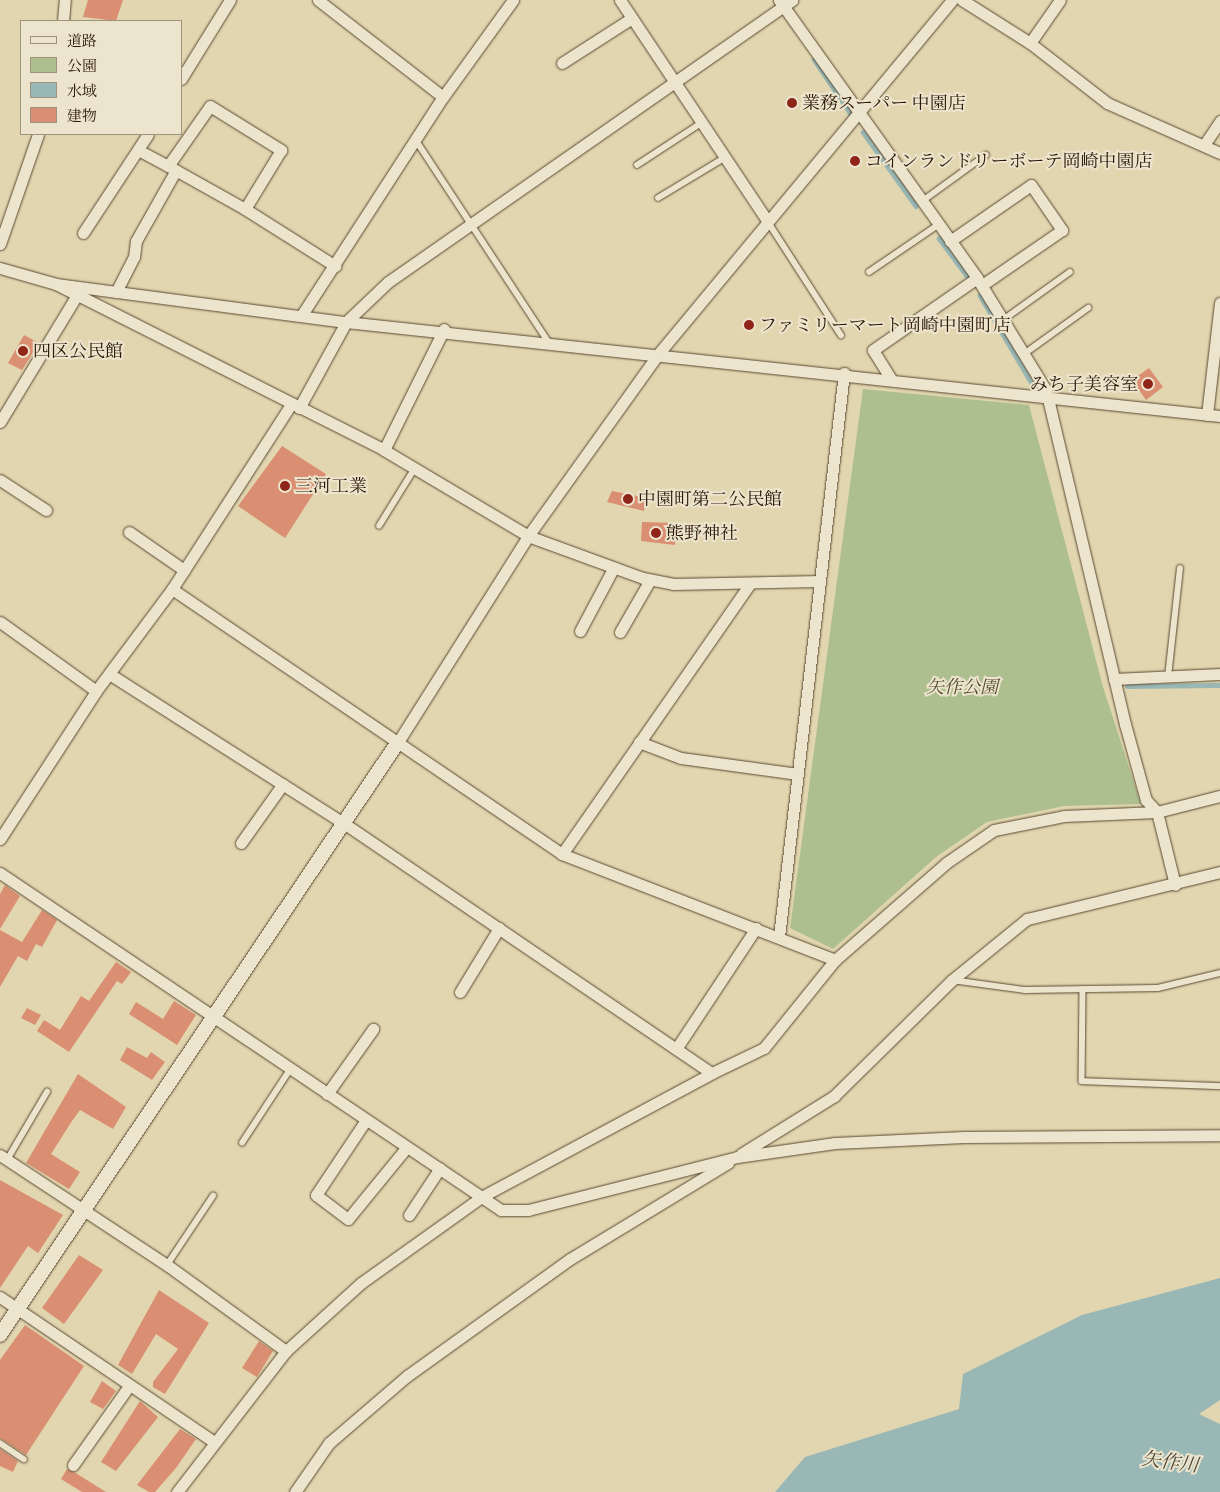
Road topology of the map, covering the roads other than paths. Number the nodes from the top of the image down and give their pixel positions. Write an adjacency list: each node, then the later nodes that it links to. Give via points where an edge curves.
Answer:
1 (65, 0): 11 (street)
2 (230, 0): 14 (street)
3 (318, 0): 16 (street)
4 (620, 0): 10 (street)
5 (952, 0): 17 (street)
6 (962, 0): 12 (street)
7 (1060, 0): 12 (street)
8 (509, 2): 16 (street)
9 (785, 2): 15 (street); 17 (street)
10 (632, 18): 13 (street); 15 (street)
11 (63, 20)
12 (1030, 42): 23 (street, via 1107,103)
13 (562, 63)
14 (182, 77)
15 (675, 80): 19 (street); 34 (street)
16 (443, 97): 22 (street)
17 (859, 117): 31 (street); 33 (street)
18 (1220, 121): 23 (street)
19 (703, 122): 27 (street); 28 (lane)
20 (38, 135): 38 (street)
21 (147, 135): 24 (street)
22 (416, 140): 34 (lane); 39 (street)
23 (1204, 145): 25 (street)
24 (138, 150): 29 (street); 36 (street)
25 (1220, 153)
26 (986, 154): 31 (lane)
27 (726, 157): 30 (lane); 33 (street)
28 (638, 166)
29 (172, 168): 32 (street); 32 (street, via 210,106 281,150); 45 (street, via 136,241 134,257)
30 (658, 198)
31 (921, 202): 35 (street)
32 (244, 209): 39 (street)
33 (766, 219): 53 (lane); 55 (street)
34 (471, 224): 51 (street, via 388,282); 54 (lane)
35 (938, 225): 37 (street); 41 (lane)
36 (83, 233)
37 (950, 241): 43 (street); 43 (street, via 1031,185 1062,230)
38 (0, 244)
39 (335, 266): 49 (street)
40 (0, 268): 44 (street)
41 (869, 272)
42 (1070, 272): 50 (lane)
43 (979, 282): 50 (street); 58 (street, via 873,350)
44 (56, 284): 45 (street); 46 (street)
45 (116, 292): 49 (street)
46 (77, 296): 60 (street); 63 (street)
47 (1220, 303): 61 (street)
48 (1088, 308): 56 (lane)
49 (303, 313): 51 (street)
50 (1003, 320): 56 (street)
51 (346, 322): 52 (street); 60 (street)
52 (444, 329): 54 (street); 64 (street)
53 (841, 335)
54 (548, 341): 55 (street)
55 (658, 353): 57 (street); 70 (street)
56 (1024, 354): 59 (street)
57 (844, 373): 58 (street); 75 (street)
58 (891, 379): 59 (street)
59 (1049, 400): 61 (street); 84 (street)
60 (294, 407): 64 (street); 73 (street)
61 (1208, 415): 62 (street)
62 (1220, 416)
63 (0, 422)
64 (384, 450): 65 (street)
65 (415, 468): 68 (lane); 70 (street)
66 (0, 480): 67 (street)
67 (46, 510)
68 (379, 526)
69 (129, 532): 73 (street)
70 (528, 536): 71 (street); 86 (street)
71 (614, 568): 74 (street); 79 (street)
72 (1180, 569): 83 (lane)
73 (184, 570): 77 (street)
74 (650, 580): 76 (street, via 673,584); 80 (street)
75 (820, 581): 76 (street); 88 (street)
76 (750, 583): 87 (street)
77 (172, 589): 82 (street); 86 (street)
78 (0, 622): 85 (street)
79 (580, 631)
80 (620, 632)
81 (1220, 674): 83 (street)
82 (111, 675): 85 (street); 89 (street)
83 (1168, 676): 84 (street)
84 (1114, 679): 91 (street, via 1146,800)
85 (96, 691): 93 (street)
86 (398, 742): 92 (street); 95 (street)
87 (639, 742): 88 (street, via 681,758); 95 (street)
88 (798, 774): 101 (street)
89 (283, 784): 92 (street); 94 (street)
90 (1220, 796): 91 (street)
91 (1157, 812): 98 (street); 102 (street, via 1064,816 994,830 946,864)
92 (345, 824): 99 (street); 107 (street)
93 (0, 839)
94 (241, 843)
95 (562, 854): 100 (street)
96 (1220, 872): 98 (street)
97 (0, 873): 107 (street)
98 (1175, 885): 104 (street, via 1027,919)
99 (499, 928): 106 (street); 109 (street)
100 (756, 928): 101 (street); 109 (street)
101 (779, 936): 102 (street)
102 (836, 960): 111 (street, via 764,1048)
103 (1220, 973): 105 (lane, via 1158,988)
104 (952, 980): 105 (lane, via 1024,990); 119 (street, via 834,1096)
105 (1083, 989): 112 (lane, via 1082,1081)
106 (460, 992)
107 (213, 1017): 110 (street); 124 (street)
108 (373, 1029): 114 (street)
109 (676, 1048): 111 (street)
110 (290, 1068): 114 (street); 117 (lane)
111 (712, 1073): 123 (street)
112 (1220, 1086)
113 (47, 1092): 120 (lane)
114 (327, 1094): 115 (street)
115 (366, 1120): 118 (street); 118 (street, via 316,1195 348,1220)
116 (1220, 1135): 119 (street, via 932,1138 835,1143)
117 (242, 1143)
118 (407, 1147): 121 (street)
119 (737, 1157): 123 (street, via 528,1210 502,1210); 137 (street, via 570,1259 407,1376 329,1443)
120 (4, 1158): 124 (street)
121 (440, 1168): 123 (street); 125 (street)
122 (213, 1196): 126 (lane)
123 (483, 1196): 130 (street, via 361,1283)
124 (83, 1212): 126 (street); 128 (street)
125 (409, 1215)
126 (167, 1265): 130 (street)
127 (0, 1297): 128 (street)
128 (18, 1308): 129 (street); 131 (street)
129 (0, 1335)
130 (286, 1351): 132 (street)
131 (129, 1386): 132 (street); 135 (street)
132 (214, 1442): 136 (street)
133 (0, 1443): 134 (lane)
134 (24, 1459)
135 (74, 1465)
136 (177, 1492)
137 (295, 1492)

